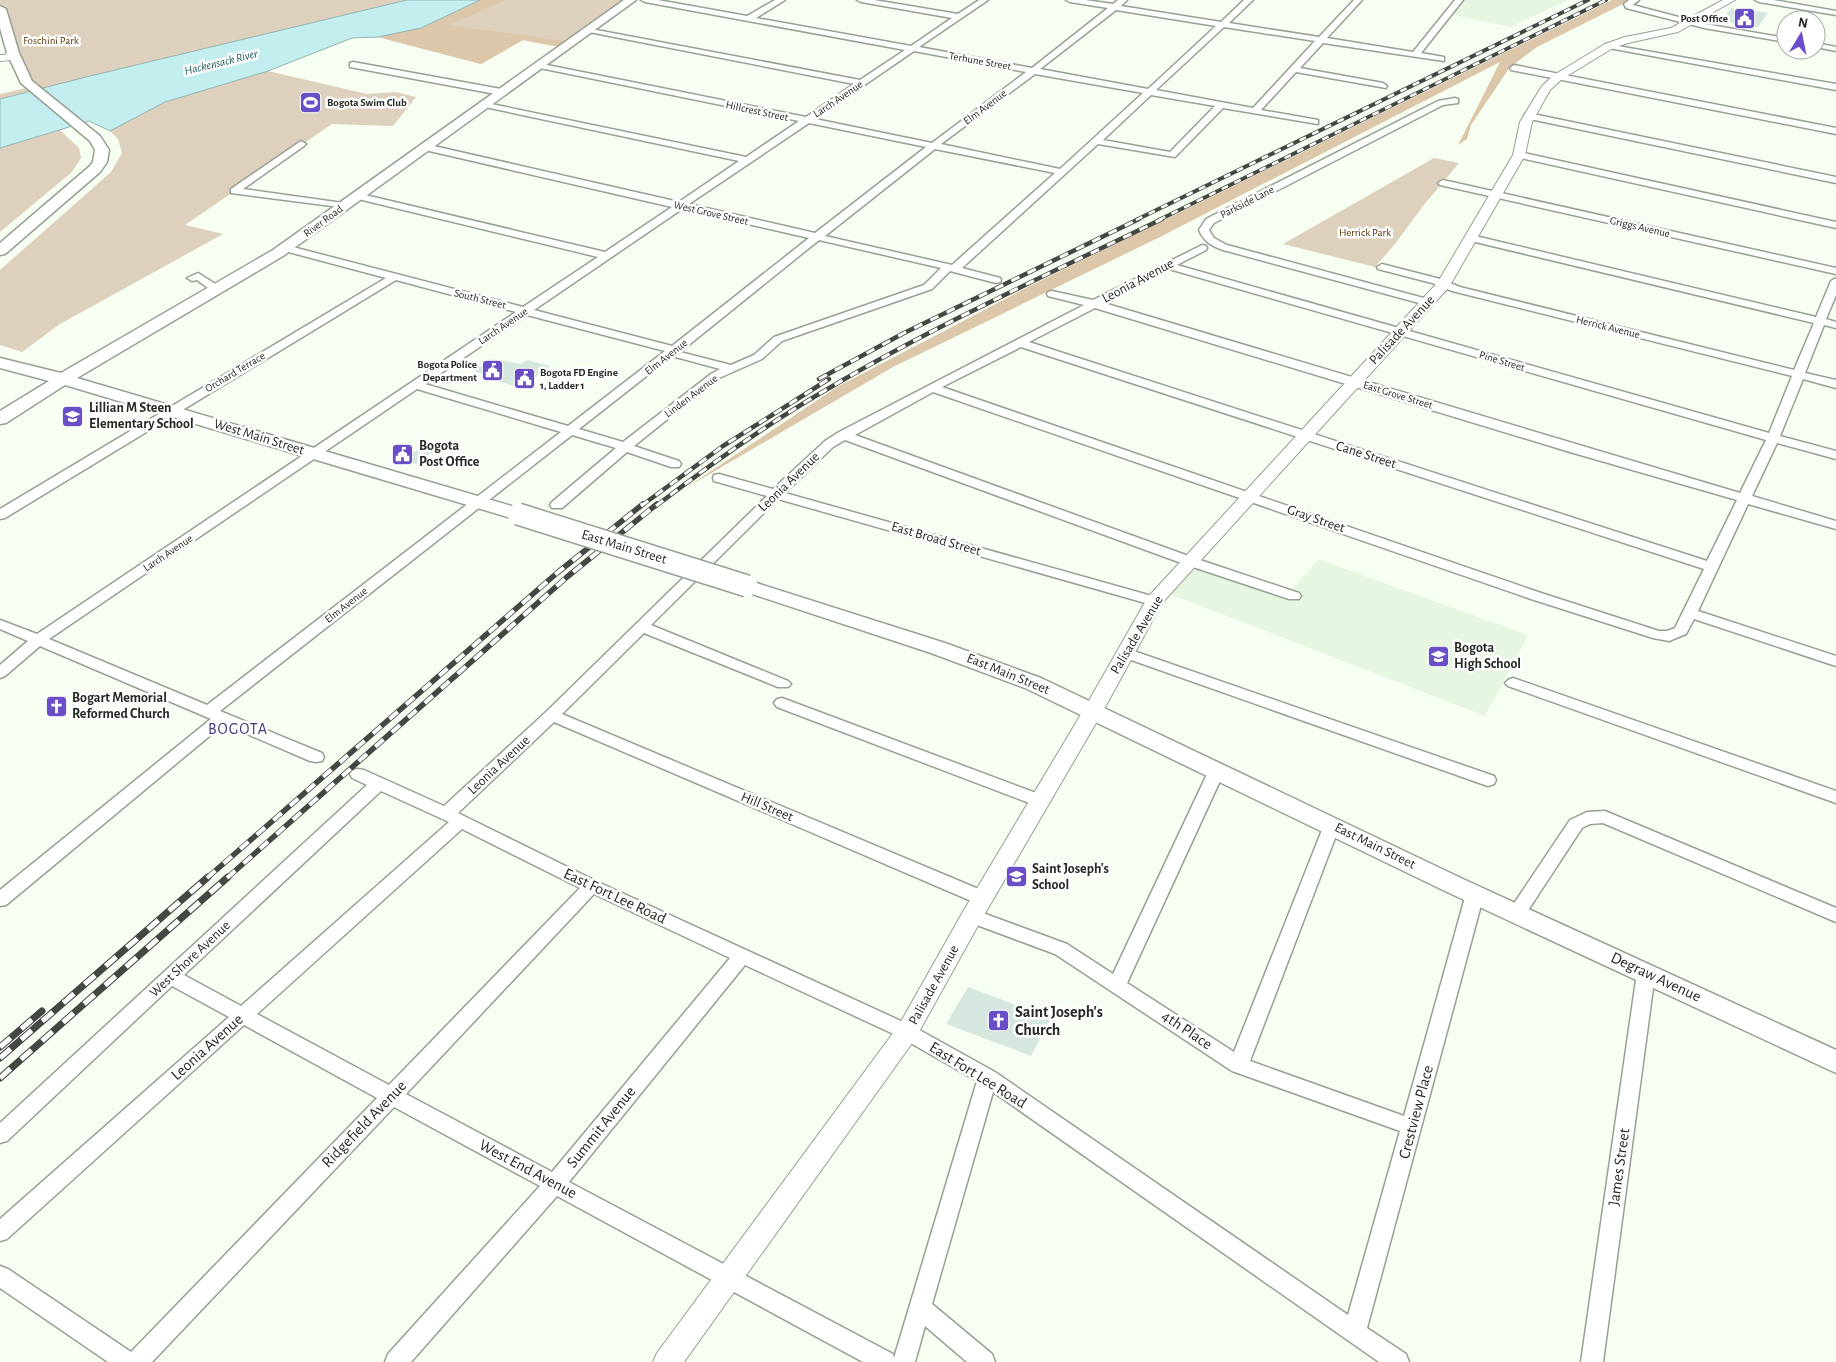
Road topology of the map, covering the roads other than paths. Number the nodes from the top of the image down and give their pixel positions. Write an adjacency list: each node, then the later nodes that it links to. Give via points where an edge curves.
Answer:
1 (631, 0): 21 (main road, River Road)
2 (645, 0): 18 (street, Terhune Street)
3 (781, 0): 18 (street)
4 (861, 0): 17 (street)
5 (984, 0): 17 (street, Larch Avenue)
6 (1070, 0): 14 (street)
7 (1123, 0): 14 (street, Elm Avenue)
8 (1249, 0): 20 (street, Linden Avenue)
9 (1358, 0): 23 (street)
10 (1459, 0): 27 (street)
11 (1730, 0): 19 (street, Palisade Avenue)
12 (1759, 0): 16 (street)
13 (1632, 3): 19 (street)
14 (1114, 7): 20 (street); 34 (street, Elm Avenue)
15 (0, 9): 26 (main road)
16 (1836, 13)
17 (959, 17): 25 (street, Larch Avenue)
18 (748, 19): 25 (street, Terhune Street)
19 (1689, 22): 22 (street); 24 (street, Palisade Avenue, via 1674,30)
20 (1222, 24): 23 (street); 41 (street, Linden Avenue)
21 (589, 30): 31 (main road, River Road); 37 (street)
22 (1776, 38)
23 (1320, 40): 27 (street); 33 (street)
24 (1608, 46): 35 (street, Palisade Avenue); 39 (street)
25 (912, 49): 34 (street, Terhune Street); 37 (street, Larch Avenue)
26 (13, 53): 28 (street); 36 (main road)
27 (1415, 55): 29 (street)
28 (0, 59): 36 (main road)
29 (1442, 59)
30 (353, 65): 40 (street)
31 (540, 65): 40 (main road, River Road); 47 (street, Hillcrest Street)
32 (1514, 68): 35 (street)
33 (1293, 70): 38 (street); 45 (street)
34 (1033, 71): 41 (street, Terhune Street); 52 (street, Elm Avenue)
35 (1558, 77): 46 (street, Palisade Avenue, via 1546,88); 49 (street)
36 (26, 79): 68 (main road, via 100,144 102,150 100,162 89,175)
37 (860, 83): 47 (street, Larch Avenue)
38 (1383, 86)
39 (1836, 87)
40 (501, 92): 43 (main road, River Road)
41 (1149, 92): 44 (street, Terhune Street); 50 (street, Linden Avenue)
42 (1455, 101): 81 (street, Parkside Lane, via 1441,103 1210,221 1204,230 1212,242 1227,248)
43 (486, 104): 53 (main road, River Road); 55 (street)
44 (1221, 105): 45 (street, Terhune Street); 50 (street, via 1172,155)
45 (1255, 111): 48 (street, Terhune Street)
46 (1528, 116): 54 (street, Palisade Avenue); 57 (street)
47 (805, 121): 52 (street, Hillcrest Street); 55 (street, Larch Avenue)
48 (1315, 122)
49 (1836, 131)
50 (1096, 141): 56 (street, Linden Avenue)
51 (301, 144): 61 (street, via 234,191)
52 (935, 144): 56 (street, Hillcrest Street); 64 (street, Elm Avenue)
53 (425, 147): 60 (main road, River Road); 62 (street, West Grove Street)
54 (1519, 155): 59 (street, Palisade Avenue); 63 (street)
55 (747, 160): 62 (street, Larch Avenue)
56 (1062, 172): 72 (street, Linden Avenue)
57 (1836, 180)
58 (1443, 183): 59 (street, Griggs Avenue)
59 (1496, 195): 65 (street, Palisade Avenue); 73 (street, Griggs Avenue)
60 (357, 196): 61 (main road, River Road); 69 (street)
61 (343, 206): 66 (main road, River Road)
62 (681, 206): 64 (street, West Grove Street); 69 (street, Larch Avenue)
63 (1836, 225)
64 (819, 237): 72 (street, West Grove Street); 88 (street, Elm Avenue)
65 (1471, 238): 78 (street, Palisade Avenue); 84 (street)
66 (285, 248): 75 (street, South Street); 79 (main road, River Road)
67 (1202, 248): 70 (street, Leonia Avenue)
68 (0, 251)
69 (608, 256): 83 (street, Larch Avenue)
70 (1168, 266): 82 (street, Leonia Avenue); 86 (street, Pine Street)
71 (1382, 267): 78 (street, Herrick Avenue)
72 (951, 268): 76 (street, West Grove Street); 90 (street, Linden Avenue, via 928,287 778,339 758,357)
73 (1836, 271)
74 (192, 278): 79 (street, via 198,276)
75 (394, 278): 83 (street, South Street); 97 (street, Orchard Terrace)
76 (996, 280)
77 (1836, 281): 84 (street)
78 (1444, 284): 81 (street, Palisade Avenue); 91 (street, Herrick Avenue)
79 (216, 289): 92 (main road, River Road)
80 (1052, 294): 82 (street, East Grove Street)
81 (1427, 302): 86 (street, Palisade Avenue)
82 (1095, 304): 87 (street, Leonia Avenue); 93 (street, East Grove Street)
83 (526, 310): 88 (street, South Street); 95 (street, Larch Avenue)
84 (1819, 321): 85 (street); 91 (street)
85 (1836, 325)
86 (1401, 331): 93 (street, Palisade Avenue); 102 (street, Pine Street, via 1590,388)
87 (1021, 343): 96 (street, Leonia Avenue); 101 (street, Cane Street)
88 (673, 352): 90 (street, South Street); 99 (street, Elm Avenue)
89 (0, 363): 92 (main road, West Main Street)
90 (733, 369): 103 (street, Linden Avenue, via 715,376)
91 (1797, 375): 94 (street, Herrick Avenue); 102 (street)
92 (63, 379): 97 (main road, West Main Street); 98 (main road, River Road)
93 (1354, 382): 101 (street, Palisade Avenue); 110 (street, East Grove Street)
94 (1836, 384)
95 (416, 385): 99 (street); 104 (street, Larch Avenue)
96 (932, 388): 100 (street, Leonia Avenue); 109 (street, Gray Street)
97 (171, 411): 104 (main road, West Main Street); 114 (street, Orchard Terrace)
98 (0, 418)
99 (570, 431): 103 (street); 111 (street, Elm Avenue)
100 (843, 435): 108 (street, Leonia Avenue); 116 (street)
101 (1304, 435): 109 (street, Palisade Avenue); 117 (street, Cane Street)
102 (1773, 438): 105 (street, Pine Street); 110 (street)
103 (625, 447): 106 (street); 112 (street, Linden Avenue)
104 (315, 454): 111 (main road, West Main Street); 123 (street, Larch Avenue)
105 (1836, 455)
106 (675, 464)
107 (719, 478): 108 (street, East Broad Street)
108 (776, 494): 119 (street, East Broad Street); 122 (street, Leonia Avenue)
109 (1249, 495): 116 (street, Palisade Avenue); 120 (street, Gray Street, via 1536,596 1658,635 1670,636 1681,631)
110 (1745, 498): 115 (street, East Grove Street); 117 (street)
111 (477, 502): 113 (main road, West Main Street); 132 (street, Elm Avenue)
112 (557, 505)
113 (518, 514): 131 (main road, East Main Street, bridge, via 989,665)
114 (0, 516)
115 (1836, 525)
116 (1189, 561): 118 (street); 119 (street, Palisade Avenue)
117 (1712, 567): 120 (street)
118 (1294, 596)
119 (1154, 601): 125 (street, Palisade Avenue)
120 (1692, 609): 124 (street); 126 (street)
121 (0, 624): 123 (street)
122 (642, 626): 129 (street); 133 (street, Leonia Avenue)
123 (40, 639): 127 (street, Larch Avenue); 132 (street)
124 (1836, 652)
125 (1125, 653): 131 (street, Palisade Avenue); 137 (street)
126 (1836, 661)
127 (0, 672)
128 (1513, 683): 139 (street)
129 (783, 684)
130 (782, 703): 140 (street)
131 (1092, 710): 135 (main road, East Main Street); 140 (street, Palisade Avenue)
132 (215, 714): 134 (street); 145 (street, Elm Avenue)
133 (552, 715): 141 (street, Leonia Avenue); 146 (street, Hill Street)
134 (316, 757)
135 (1217, 770): 142 (main road, East Main Street); 152 (street)
136 (358, 774): 138 (street, East Fort Lee Road)
137 (1488, 780)
138 (379, 783): 141 (street, East Fort Lee Road); 151 (street, West Shore Avenue)
139 (1836, 797)
140 (1038, 800): 146 (street, Palisade Avenue)
141 (453, 818): 143 (street, East Fort Lee Road); 153 (street, Leonia Avenue)
142 (1332, 825): 144 (main road, East Main Street); 156 (street)
143 (592, 886): 149 (street, East Fort Lee Road); 158 (street, Ridgefield Avenue)
144 (1475, 894): 147 (main road, Degraw Avenue); 159 (street, Crestview Place)
145 (0, 900)
146 (977, 907): 152 (street, 4th Place, via 1062,949); 154 (street, Palisade Avenue)
147 (1517, 913): 148 (street, via 1576,824 1587,818 1605,817); 150 (main road, Degraw Avenue)
148 (1836, 915)
149 (742, 956): 154 (street, East Fort Lee Road); 161 (street, Summit Avenue)
150 (1646, 973): 155 (main road, Degraw Avenue); 175 (street, James Street)
151 (171, 977): 153 (street, West End Avenue); 160 (street, West Shore Avenue)
152 (1117, 984): 156 (street, 4th Place)
153 (243, 1015): 158 (street, West End Avenue); 162 (street, Leonia Avenue)
154 (907, 1032): 157 (street, East Fort Lee Road); 164 (street, Palisade Avenue)
155 (1836, 1062)
156 (1239, 1065): 159 (street, 4th Place)
157 (988, 1078): 165 (street); 166 (street, East Fort Lee Road)
158 (392, 1095): 161 (street, West End Avenue); 168 (street, Ridgefield Avenue)
159 (1412, 1127): 166 (street, Crestview Place)
160 (0, 1136)
161 (555, 1184): 164 (street, West End Avenue); 169 (street, Summit Avenue)
162 (0, 1232)
163 (0, 1276): 167 (street)
164 (730, 1278): 170 (street, Palisade Avenue); 171 (street, West End Avenue)
165 (921, 1309): 172 (street); 173 (street)
166 (1355, 1331): 174 (street, East Fort Lee Road)
167 (127, 1362)
168 (136, 1362)
169 (396, 1362)
170 (667, 1362)
171 (885, 1362)
172 (904, 1362)
173 (984, 1362)
174 (1398, 1362)
175 (1592, 1362)

